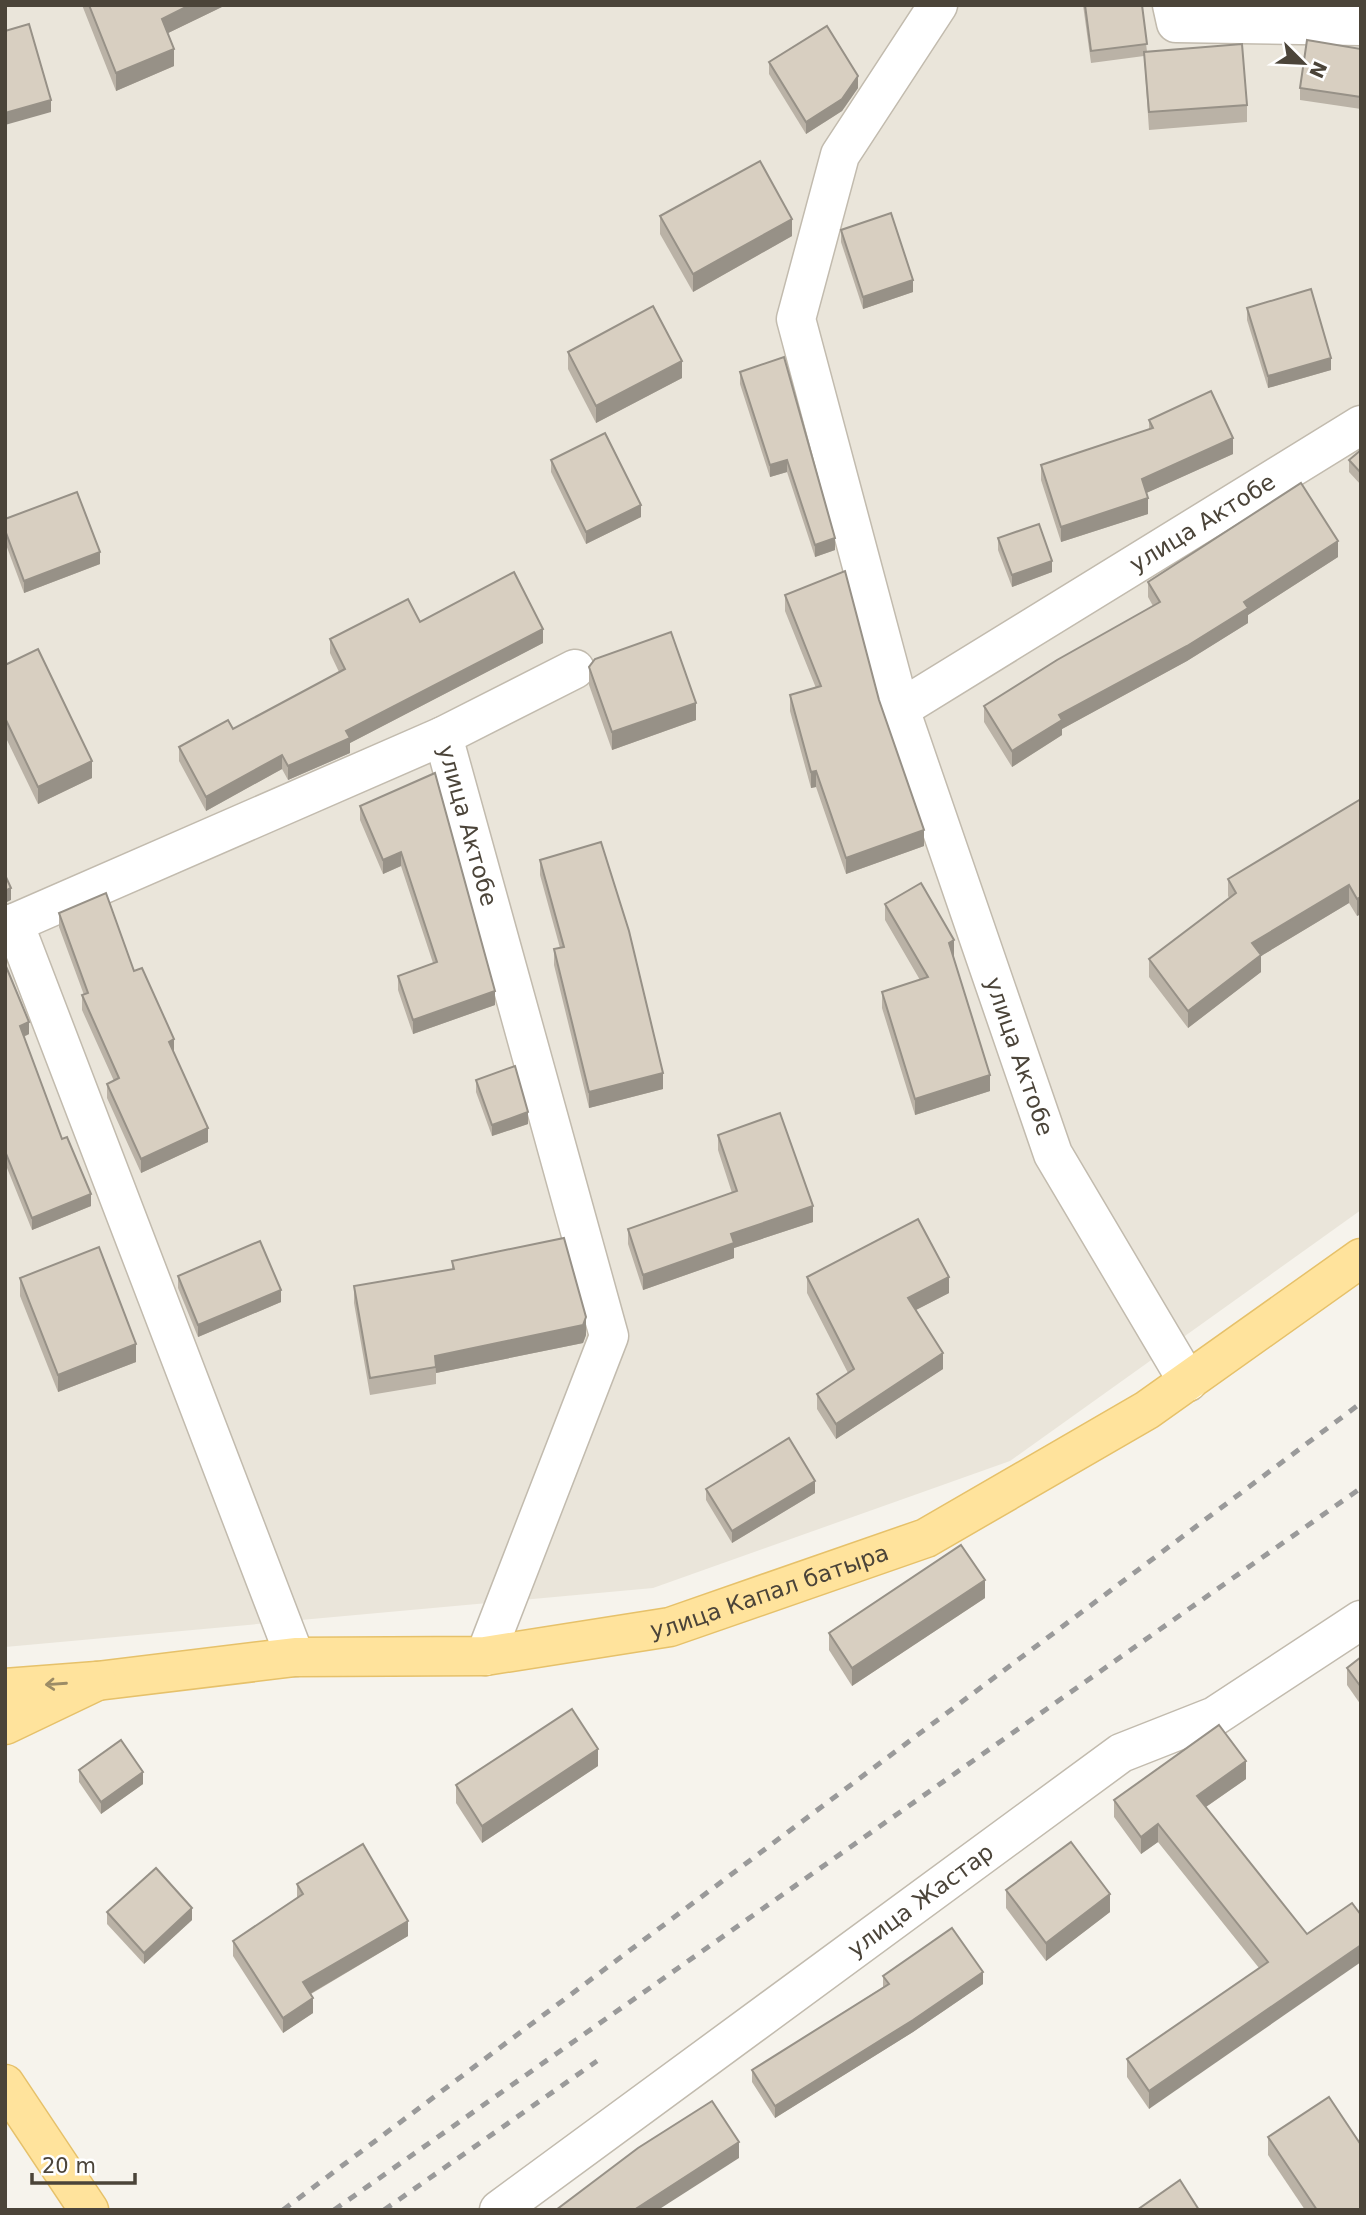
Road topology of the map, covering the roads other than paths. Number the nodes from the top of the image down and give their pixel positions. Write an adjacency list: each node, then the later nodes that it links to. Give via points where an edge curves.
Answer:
1 (938, 5): 6 (street, улица Актобе, via 840,155 796,319)
2 (1175, 14): 3 (street)
3 (1361, 26)
4 (1361, 425): 6 (street, улица Актобе)
5 (575, 669): 7 (street)
6 (900, 709): 10 (street, улица Актобе, via 1053,1153)
7 (443, 736): 8 (street, улица Актобе); 12 (street, улица Актобе, via 609,1336)
8 (10, 925): 13 (street)
9 (1361, 1258): 10 (main road, улица Капал батыра)
10 (1188, 1382): 12 (main road, улица Капал батыра, via 926,1538 670,1627)
11 (1361, 1620): 17 (street, улица Жастар, via 1215,1716 1121,1753)
12 (485, 1656): 13 (main road, улица Капал батыра)
13 (295, 1657): 14 (main road, улица Капал батыра, via 97,1681)
14 (9, 1717)
15 (5, 2084): 16 (main road)
16 (89, 2210)
17 (499, 2210)

